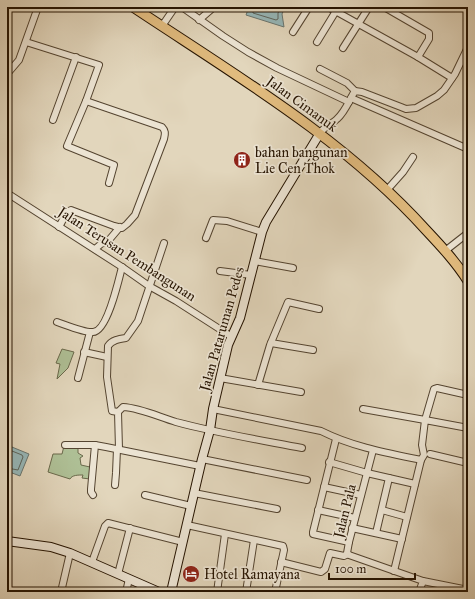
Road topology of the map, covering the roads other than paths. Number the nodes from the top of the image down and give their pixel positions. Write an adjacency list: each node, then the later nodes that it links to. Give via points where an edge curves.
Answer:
1 (38, 7): 15 (street)
2 (133, 7): 13 (main road, Jalan Cimanuk)
3 (175, 7): 13 (street)
4 (182, 7): 11 (street)
5 (214, 7): 11 (street)
6 (309, 7): 14 (street)
7 (328, 7): 10 (street)
8 (369, 7): 12 (street)
9 (384, 7): 20 (street, via 429,34 430,39)
10 (336, 11): 12 (street); 16 (street)
11 (200, 20): 25 (street, via 277,68)
12 (359, 23): 18 (street); 20 (street)
13 (162, 26): 28 (main road, Jalan Cimanuk, via 241,77)
14 (294, 32)
15 (26, 42): 19 (street); 22 (street, via 19,60)
16 (317, 42)
17 (468, 47): 23 (street)
18 (343, 48)
19 (76, 57): 26 (street, via 99,65); 27 (street)
20 (418, 57): 23 (street)
21 (320, 69): 24 (street, via 347,83)
22 (7, 74)
23 (452, 78): 24 (street, via 437,96 410,109)
24 (355, 91): 25 (street)
25 (350, 100): 28 (street, via 337,119); 29 (street)
26 (86, 101): 31 (street, via 68,146 114,165); 35 (street, via 164,129 161,148 134,215)
27 (53, 120)
28 (320, 133): 32 (main road, Jalan Cimanuk); 36 (street, Jalan Pataruman Pedes)
29 (468, 149)
30 (413, 158): 32 (street)
31 (109, 183)
32 (387, 190): 41 (main road, Jalan Cimanuk)
33 (7, 193): 34 (street, Jalan Terusan Pembangunan)
34 (59, 227): 35 (street, via 67,212 71,210); 40 (street, Jalan Terusan Pembangunan)
35 (120, 228): 40 (street)
36 (262, 232): 38 (street, via 227,221 213,220); 42 (street, Jalan Pataruman Pedes)
37 (468, 233): 41 (street)
38 (206, 238)
39 (164, 243): 48 (street)
40 (95, 250): 43 (street, Jalan Terusan Pembangunan)
41 (445, 251): 47 (main road, Jalan Cimanuk)
42 (254, 261): 44 (street); 46 (street, Jalan Pataruman Pedes)
43 (122, 267): 48 (street, Jalan Terusan Pembangunan); 51 (street, via 103,324 96,332)
44 (293, 268)
45 (220, 271): 46 (street)
46 (251, 276): 52 (street, Jalan Pataruman Pedes)
47 (468, 281)
48 (149, 286): 52 (street, Jalan Terusan Pembangunan); 56 (street, via 138,321 126,338 110,343)
49 (319, 309): 53 (street, via 288,302)
50 (57, 322): 51 (street)
51 (90, 332): 55 (street)
52 (232, 338): 58 (street, Jalan Pataruman Pedes)
53 (271, 343): 54 (street); 59 (street)
54 (313, 350)
55 (84, 352): 56 (street); 57 (street)
56 (107, 357): 64 (street, via 112,411)
57 (78, 378)
58 (220, 378): 59 (street); 62 (street, Jalan Pataruman Pedes)
59 (258, 385): 60 (street)
60 (300, 392)
61 (468, 394): 65 (street, via 434,389)
62 (213, 409): 67 (street, Jalan Pataruman Pedes); 68 (street, via 321,431)
63 (363, 409): 65 (street)
64 (118, 412): 67 (street, via 123,407); 72 (street)
65 (425, 420): 66 (street); 75 (street, via 422,445 424,455)
66 (468, 428)
67 (210, 430): 71 (street); 77 (street, Jalan Pataruman Pedes)
68 (336, 438): 73 (street); 76 (street)
69 (65, 445): 70 (street)
70 (95, 445): 72 (street); 86 (street, via 91,489)
71 (302, 448)
72 (118, 449): 77 (street); 83 (street)
73 (373, 450): 75 (street); 79 (street, Jalan Pala)
74 (430, 454): 78 (street)
75 (421, 460): 82 (street)
76 (329, 462): 79 (street); 84 (street)
77 (201, 463): 81 (street); 85 (street, Jalan Pataruman Pedes)
78 (468, 463)
79 (367, 473): 80 (street); 88 (street, Jalan Pala)
80 (389, 478): 82 (street); 92 (street)
81 (307, 480)
82 (415, 484): 93 (street)
83 (115, 485)
84 (324, 487): 88 (street); 91 (street)
85 (194, 492): 89 (street, Jalan Pataruman Pedes); 90 (street)
86 (93, 495)
87 (145, 495): 89 (street)
88 (361, 495): 94 (street, Jalan Pala)
89 (191, 506): 95 (street, Jalan Pataruman Pedes)
90 (277, 509)
91 (318, 510): 94 (street); 104 (street, via 313,533)
92 (382, 510): 93 (street); 98 (street)
93 (407, 517): 100 (street)
94 (355, 518): 97 (street, Jalan Pala)
95 (187, 525): 99 (street); 103 (street, Jalan Pataruman Pedes)
96 (130, 528): 103 (street); 107 (street, via 106,524); 110 (street)
97 (352, 528): 98 (street); 104 (street, Jalan Pala)
98 (376, 533): 100 (street)
99 (225, 534): 101 (street); 119 (street)
100 (402, 539): 109 (street)
101 (254, 540): 108 (street, via 283,546); 120 (street)
102 (7, 541): 105 (street, via 51,547)
103 (183, 542): 118 (street, Jalan Pataruman Pedes)
104 (349, 542): 106 (street, Jalan Pala)
105 (70, 553): 107 (street); 115 (street)
106 (348, 554): 108 (street, via 344,556 330,553 325,569 321,572); 109 (street, Jalan Pala)
107 (92, 562): 110 (street)
108 (281, 562): 121 (street)
109 (394, 571): 112 (street, Jalan Pala)
110 (118, 574): 111 (street)
111 (129, 579): 116 (street); 117 (street)
112 (423, 581): 113 (street, Jalan Pala); 122 (street)
113 (456, 590): 114 (street, Jalan Pala)
114 (468, 590)
115 (61, 592)
116 (126, 592)
117 (159, 592)
118 (171, 592)
119 (217, 592)
120 (246, 592)
121 (275, 592)
122 (419, 592)

